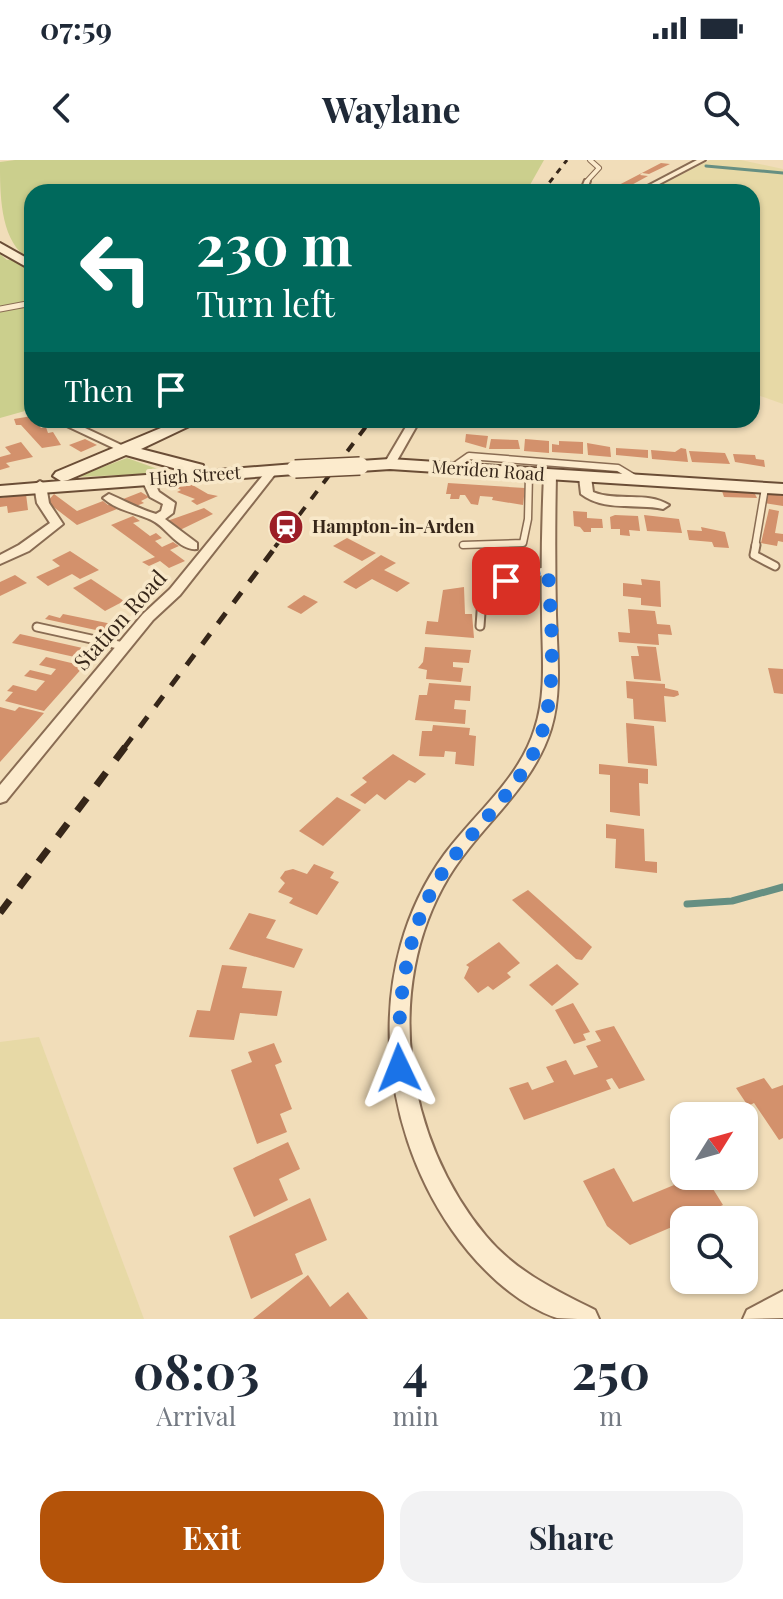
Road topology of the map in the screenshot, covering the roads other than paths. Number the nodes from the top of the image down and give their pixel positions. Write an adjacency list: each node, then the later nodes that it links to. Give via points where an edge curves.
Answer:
1 (590, 160): 3 (lane, via 599,168)
2 (702, 160): 5 (street)
3 (587, 181): 4 (street)
4 (586, 184)
5 (655, 184)
6 (0, 247): 7 (main road)
7 (24, 261)
8 (24, 304): 9 (lane)
9 (0, 309)
10 (77, 428): 13 (street)
11 (176, 428): 13 (main road)
12 (410, 428): 14 (street)
13 (126, 450): 17 (main road); 23 (main road)
14 (390, 464): 15 (main road, Meriden Road); 16 (main road, High Street, bridge)
15 (452, 468): 18 (main road, Meriden Road); 22 (lane, via 469,456 618,468)
16 (272, 471): 17 (main road, High Street); 38 (street, Station Road, via 175,592)
17 (211, 473): 21 (main road, High Street)
18 (529, 474): 19 (main road, Meriden Road); 31 (lane, via 523,543)
19 (550, 475): 20 (main road, Meriden Road); 35 (street)
20 (585, 477): 22 (main road, Meriden Road); 28 (street, via 587,494 598,501)
21 (148, 480): 23 (main road, High Street); 27 (street)
22 (638, 480): 24 (main road, Meriden Road)
23 (38, 486): 25 (main road, High Street); 33 (street, via 57,524)
24 (774, 488): 34 (lane, via 754,555)
25 (0, 491)
26 (109, 498): 29 (street)
27 (161, 499): 29 (street); 30 (street, via 169,507)
28 (663, 505)
29 (137, 511): 30 (street)
30 (157, 518): 32 (street)
31 (463, 545)
32 (192, 546)
33 (0, 560)
34 (775, 566)
35 (548, 570): 36 (lane, via 506,581 482,599); 41 (street, via 550,682 543,729 526,766 439,877 423,910 402,990 399,1068 421,1152 457,1218 511,1277 543,1300)
36 (480, 626)
37 (37, 627): 38 (lane)
38 (123, 646): 39 (street, Station Road)
39 (0, 797)
40 (783, 1304): 42 (street)
41 (586, 1319)
42 (756, 1319)

